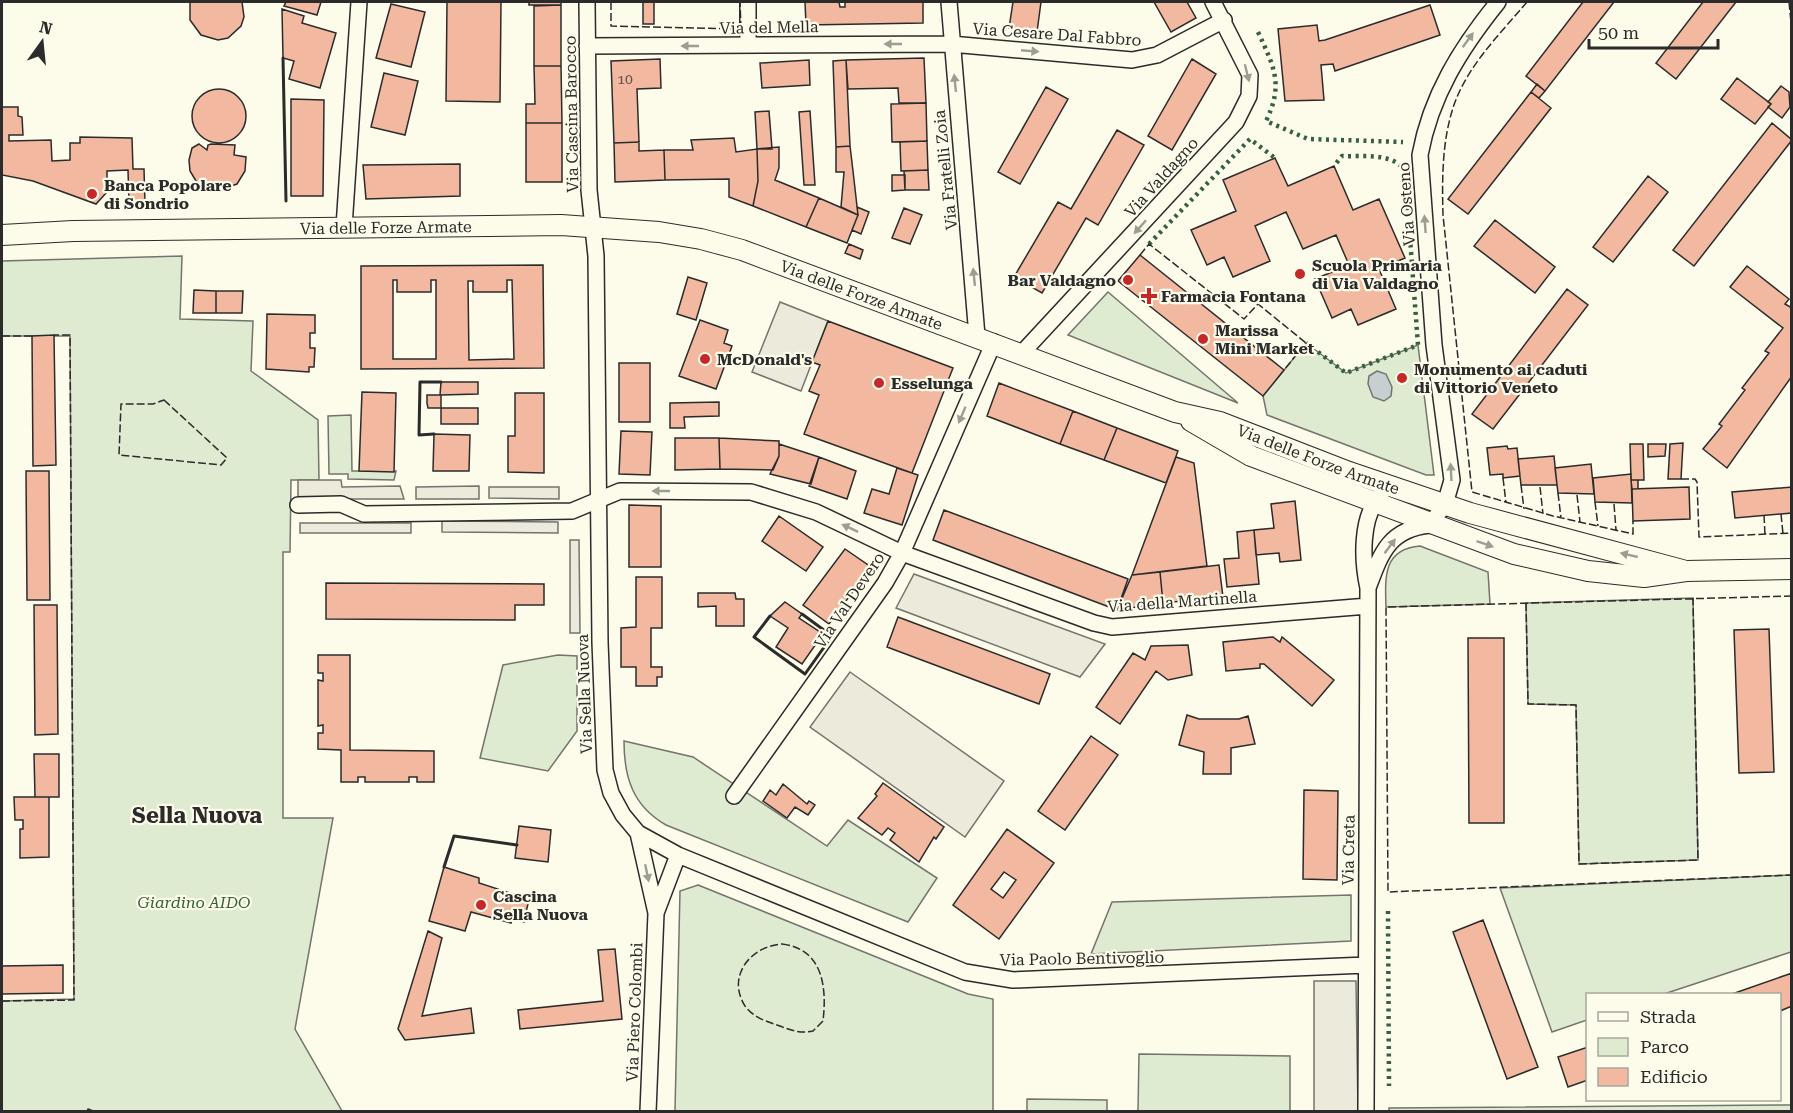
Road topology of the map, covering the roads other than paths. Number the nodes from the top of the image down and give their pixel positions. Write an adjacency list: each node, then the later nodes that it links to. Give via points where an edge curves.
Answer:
1 (359, 2): 12 (street)
2 (587, 2): 10 (street, Via Cascina Barocco)
3 (748, 2): 9 (street)
4 (949, 2): 8 (street, Via Fratelli Zoia)
5 (1214, 2): 7 (street, Via Valdagno)
6 (1498, 2): 24 (street, Via Osteno, one-way to 6, via 1452,480 1434,345 1420,155 1424,133 1446,76 1465,43)
7 (1224, 20): 8 (street, Via Cesare Dal Fabbro, one-way to 7, via 1143,59 1171,49); 15 (street, Via Valdagno, one-way to 15, via 1250,75 1250,96 1236,122)
8 (951, 44): 9 (street, Via del Mella, one-way to 9); 14 (street, Via Fratelli Zoia, one-way to 8, via 977,307)
9 (748, 45): 10 (street, Via del Mella, one-way to 10)
10 (587, 46): 11 (street, Via Cascina Barocco)
11 (593, 226): 12 (street, Via delle Forze Armate); 14 (street, Via delle Forze Armate, via 659,232 724,244); 22 (street, Via Sella Nuova)
12 (344, 227): 13 (street, Via delle Forze Armate)
13 (2, 235)
14 (985, 339): 15 (street, Via delle Forze Armate); 27 (street, Via Val Devero, one-way to 27)
15 (1022, 353): 16 (street, Via delle Forze Armate)
16 (1175, 412): 17 (street, Via delle Forze Armate, via 1220,422); 18 (street, Via delle Forze Armate)
17 (1266, 440): 18 (street); 19 (street, Via delle Forze Armate)
18 (1251, 456): 20 (street, Via delle Forze Armate)
19 (1326, 463): 20 (street); 21 (street, Via delle Forze Armate)
20 (1327, 486): 23 (street, Via delle Forze Armate)
21 (1390, 486): 23 (street); 24 (street, Via delle Forze Armate)
22 (599, 498): 25 (street, via 572,511 363,514 341,504); 27 (street, Via della Martinella, one-way to 22, via 816,512 751,492 620,491); 33 (street, Via Sella Nuova, via 605,770 611,793)
23 (1373, 502): 26 (street, Via delle Forze Armate); 30 (street, Via Creta, via 1367,530)
24 (1445, 504): 26 (street, Via Osteno); 29 (street, Via delle Forze Armate, one-way to 24, via 1554,538)
25 (297, 505)
26 (1430, 525): 29 (street, Via delle Forze Armate, one-way to 29, via 1514,554 1588,571 1644,577); 30 (street, Via Creta, one-way to 26, via 1377,565 1398,535 1411,527)
27 (902, 553): 31 (street, Via della Martinella, via 1113,627); 32 (street, Via Val Devero, via 885,583)
28 (1791, 569): 29 (street, Via delle Forze Armate)
29 (1686, 572)
30 (1368, 588): 31 (street, Via Creta)
31 (1368, 606): 36 (street, Via Creta)
32 (734, 796)
33 (638, 833): 34 (street, Via Sella Nuova); 35 (street, Via Piero Colombi, one-way to 35)
34 (678, 855): 35 (street, Via Piero Colombi); 36 (street, Via Paolo Bentivoglio, via 985,977 1037,979)
35 (656, 913): 37 (street, Via Piero Colombi)
36 (1366, 965): 38 (street, Via Creta)
37 (648, 1112)
38 (1366, 1112)

